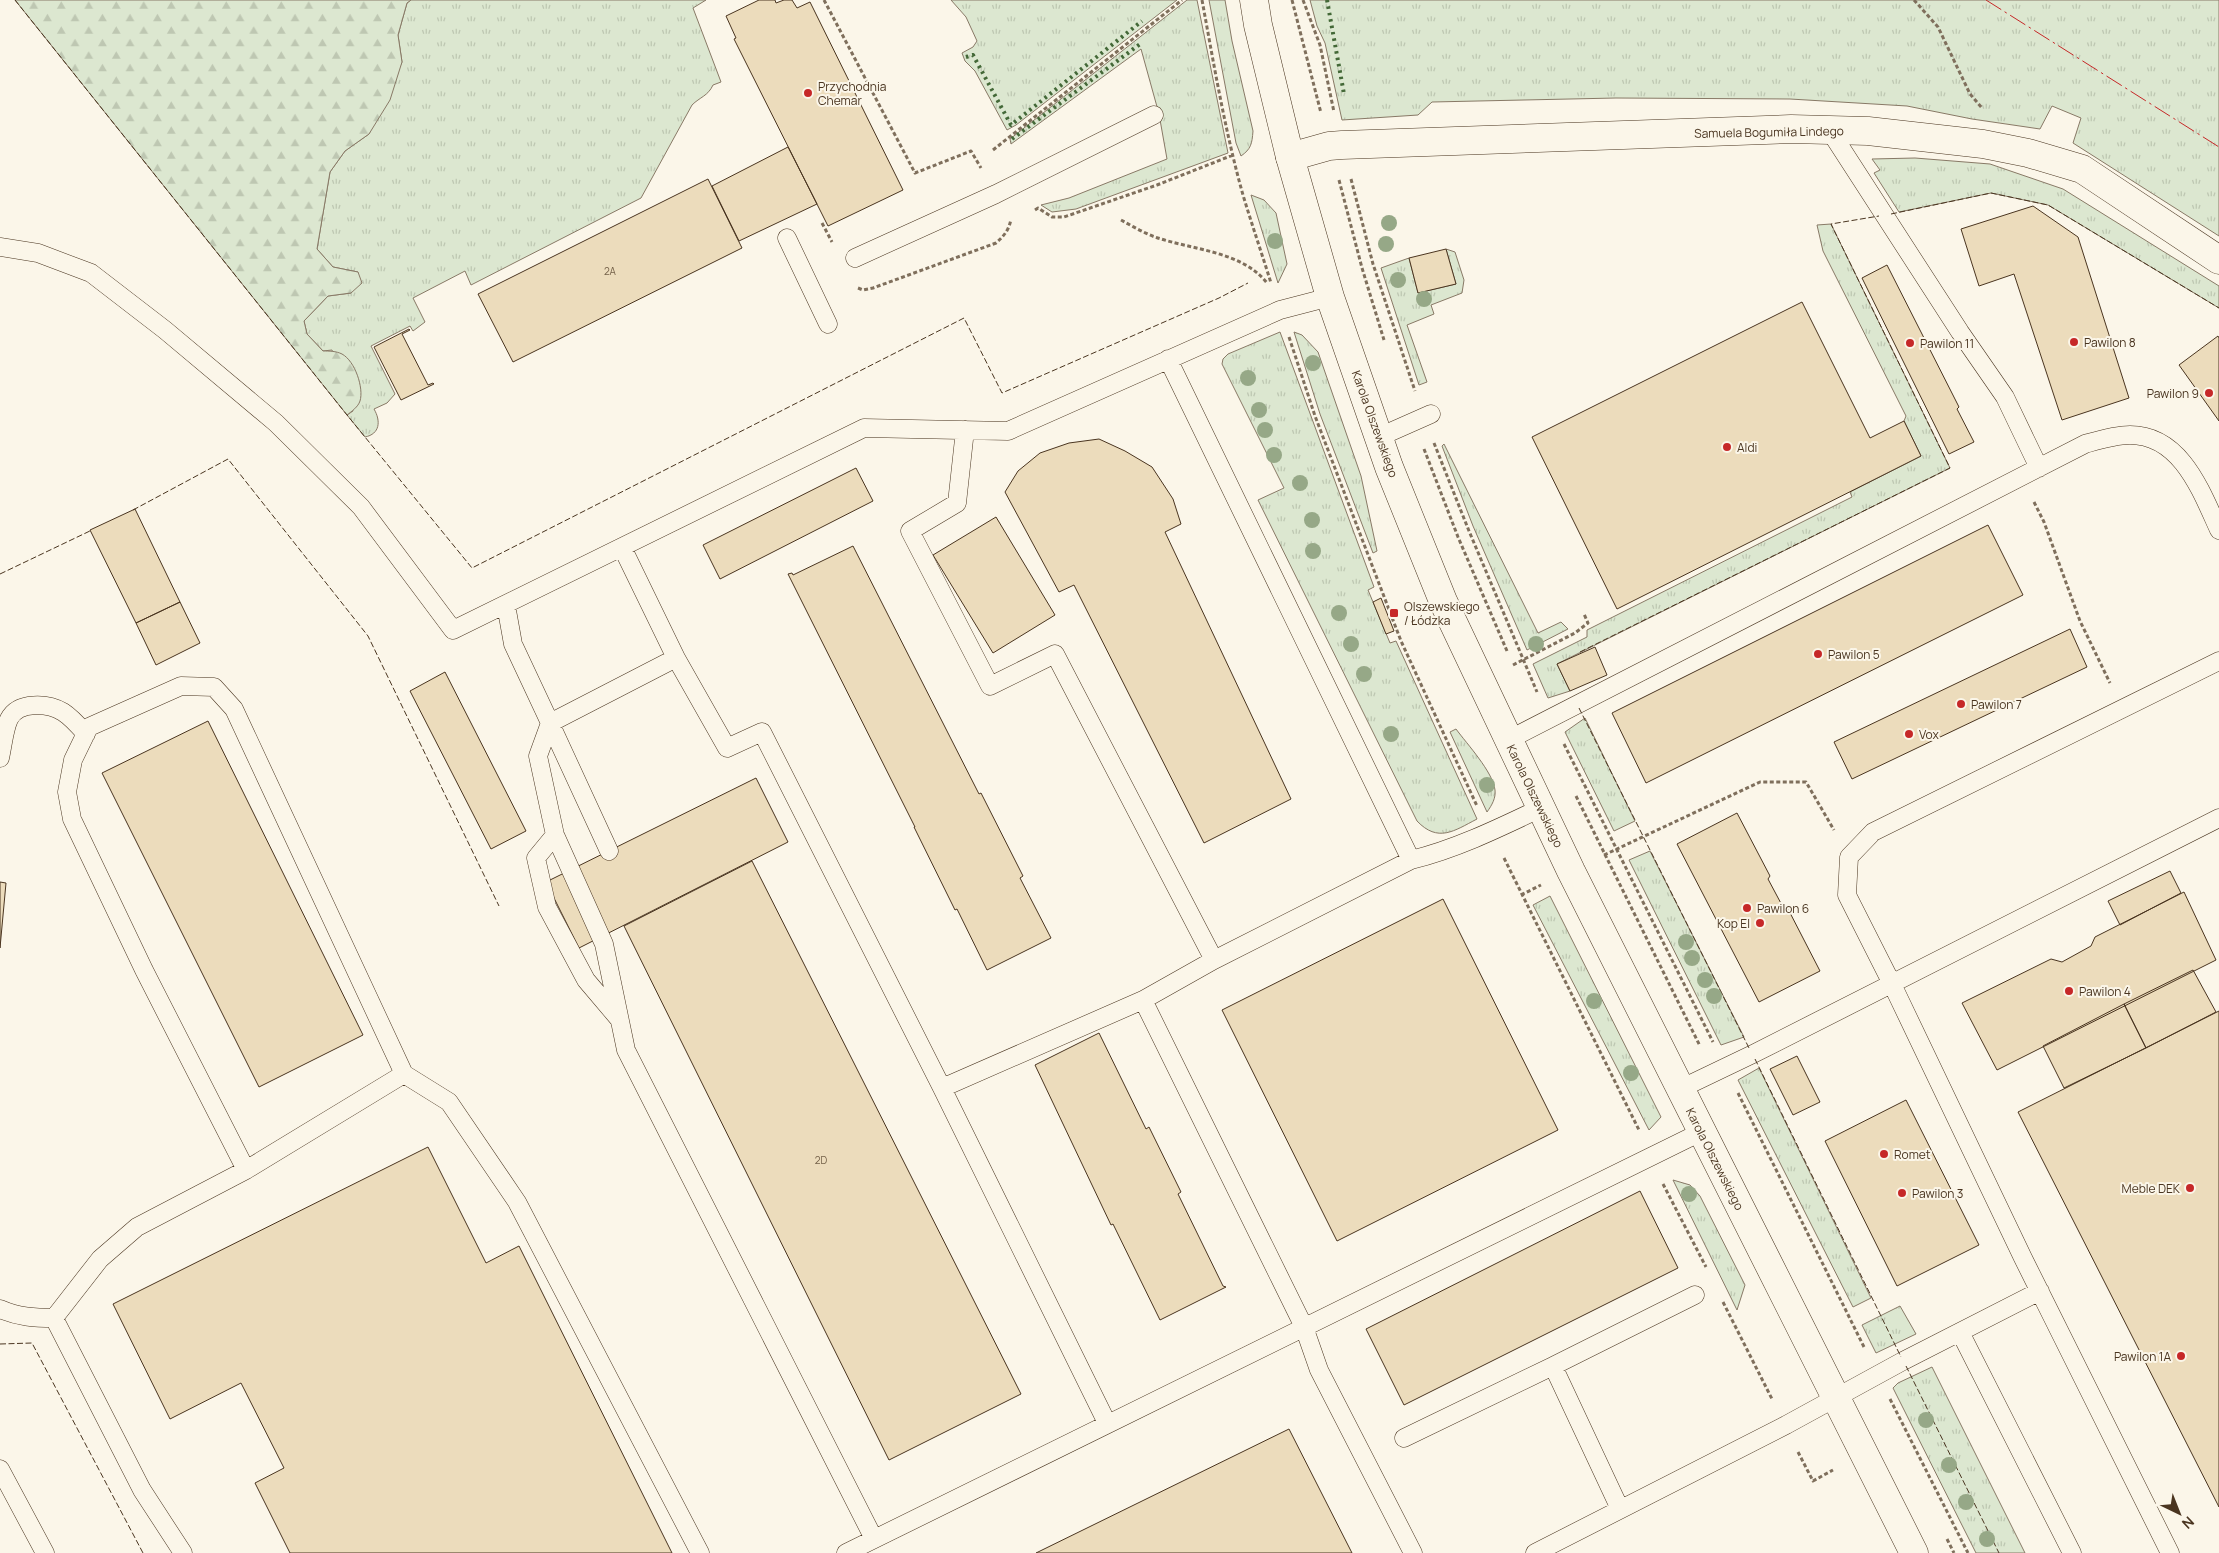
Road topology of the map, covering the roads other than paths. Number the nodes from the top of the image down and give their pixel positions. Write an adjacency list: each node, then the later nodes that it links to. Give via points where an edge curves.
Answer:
1 (1254, 0): 4 (street, Karola Olszewskiego)
2 (1154, 115): 7 (lane, via 996,194)
3 (1830, 130): 4 (street, Samuela Bogumiła Lindego, via 1336,145); 8 (street, Samuela Bogumiła Lindego, via 1878,132 1992,146 2028,153 2082,170); 15 (lane, via 2005,397)
4 (1290, 157): 9 (street, Karola Olszewskiego)
5 (787, 238): 10 (lane)
6 (0, 247): 18 (lane, via 38,253 91,274 165,330 269,417 361,507 453,630)
7 (855, 258)
8 (2219, 260)
9 (1330, 297): 11 (lane, via 1280,310); 14 (street, Karola Olszewskiego)
10 (828, 324)
11 (1168, 360): 13 (lane, via 1008,431); 29 (lane)
12 (1423, 418): 14 (lane)
13 (965, 430): 17 (lane, via 864,428); 30 (lane, via 957,503 910,530 990,686 1056,654)
14 (1379, 437): 23 (street, Karola Olszewskiego, via 1443,601)
15 (2039, 468): 16 (lane, via 2085,444 2107,438 2130,435 2152,439 2171,450 2196,480); 23 (lane)
16 (2219, 530)
17 (622, 547): 18 (lane); 19 (lane)
18 (506, 604): 21 (lane, via 513,644)
19 (676, 658): 21 (lane); 35 (lane, via 726,748 762,732)
20 (2219, 662): 31 (lane, via 1872,832 1849,857 1847,895)
21 (550, 723): 27 (lane, via 538,756); 28 (lane)
22 (86, 734): 24 (lane, via 62,712 49,707 20,708 9,718); 34 (lane, via 88,728 181,686 214,687 234,709); 38 (lane, via 73,760 67,792 72,819 144,970)
23 (1508, 740): 25 (street, Karola Olszewskiego)
24 (0, 758)
25 (1541, 808): 29 (lane, via 1490,832); 36 (street, Karola Olszewskiego)
26 (2219, 818): 31 (lane)
27 (555, 835): 33 (lane, via 604,944); 33 (lane, via 536,858 547,906 586,980)
28 (609, 851)
29 (1411, 860): 30 (lane)
30 (1214, 960): 32 (lane)
31 (1892, 984): 36 (lane); 39 (lane)
32 (1143, 1000): 35 (lane); 43 (lane)
33 (622, 1021): 51 (lane, via 626,1050)
34 (404, 1074): 38 (lane); 54 (lane, via 449,1102 517,1202)
35 (942, 1088): 47 (lane)
36 (1680, 1089): 37 (street, Karola Olszewskiego)
37 (1701, 1132): 43 (lane); 46 (street, Karola Olszewskiego)
38 (246, 1170): 42 (lane, via 137,1227 100,1259)
39 (2040, 1291): 44 (lane); 60 (lane)
40 (1695, 1295): 45 (lane)
41 (0, 1309): 42 (lane, via 35,1318)
42 (54, 1318): 53 (lane, via 142,1490)
43 (1304, 1327): 47 (lane); 56 (lane, via 1319,1370)
44 (1960, 1332): 46 (lane); 59 (lane)
45 (1553, 1366): 48 (lane); 50 (lane)
46 (1837, 1397): 50 (lane); 58 (street, Karola Olszewskiego)
47 (1107, 1423): 51 (lane)
48 (1404, 1438)
49 (0, 1469): 52 (lane)
50 (1620, 1509): 57 (lane)
51 (874, 1539): 55 (lane)
52 (45, 1553)
53 (183, 1553)
54 (700, 1553)
55 (846, 1553)
56 (1413, 1553)
57 (1536, 1553)
58 (1914, 1553)
59 (2072, 1553)
60 (2170, 1553)

